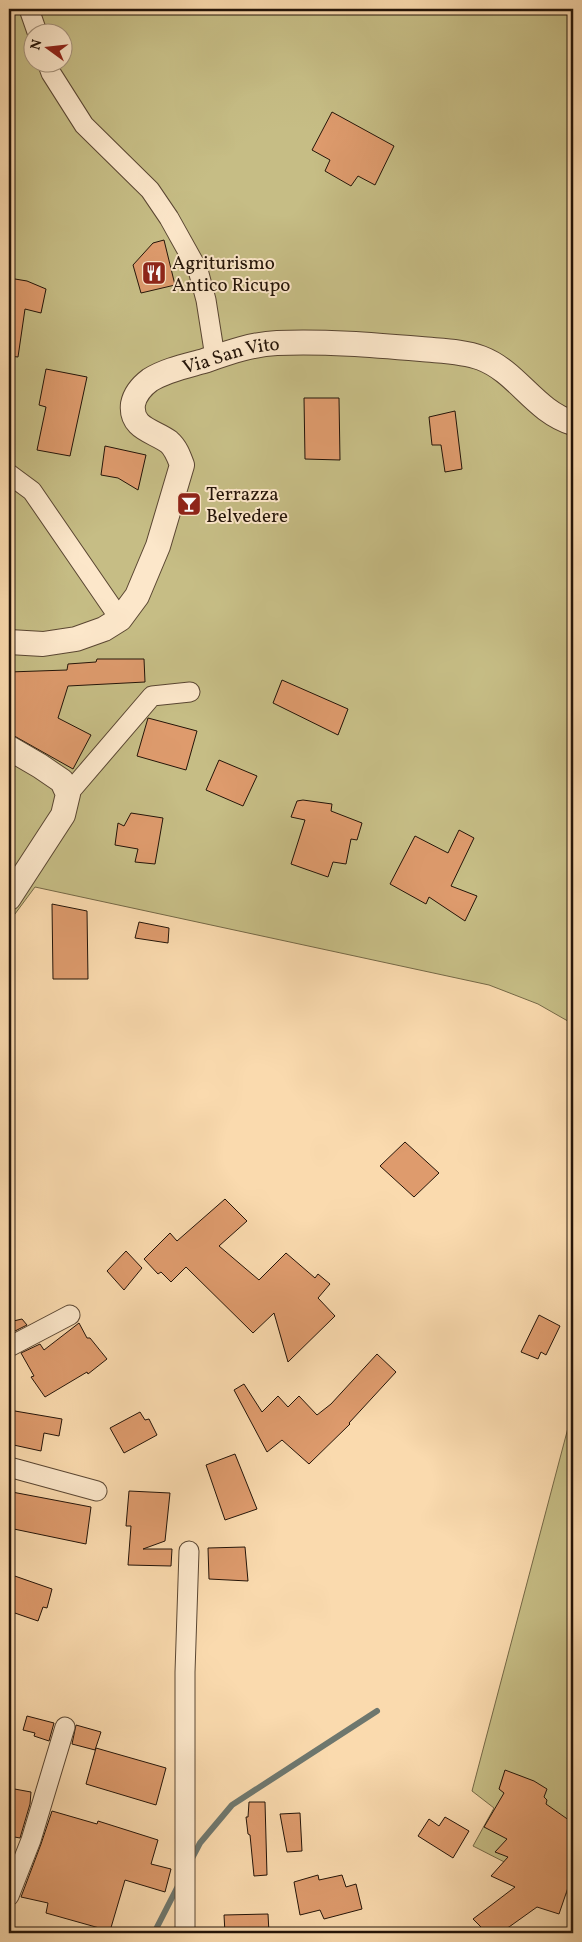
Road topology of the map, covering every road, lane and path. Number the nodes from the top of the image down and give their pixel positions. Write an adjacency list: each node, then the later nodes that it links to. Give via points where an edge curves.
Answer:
1 (29, 9): 2 (street)
2 (34, 22)
3 (51, 72): 4 (street, via 84,125 150,190 169,218 198,270)
4 (215, 357): 5 (street, Via San Vito, via 275,343 337,342 480,357 495,364 546,410); 7 (street, Via San Vito, via 165,372 138,390 133,404 135,418 143,429 170,443 182,465 158,546 137,596)
5 (573, 423)
6 (9, 474): 7 (street, via 32,492)
7 (120, 619): 8 (street, Via San Vito, via 76,639 43,644)
8 (9, 642)
9 (190, 692): 11 (street, via 152,696)
10 (9, 748): 11 (street, via 62,781)
11 (68, 794): 12 (street, via 63,815)
12 (9, 898)
13 (70, 1315): 14 (street)
14 (9, 1347)
15 (9, 1467): 16 (street)
16 (97, 1491)
17 (189, 1551): 20 (street)
18 (65, 1727): 19 (street)
19 (9, 1896)
20 (186, 1933)

